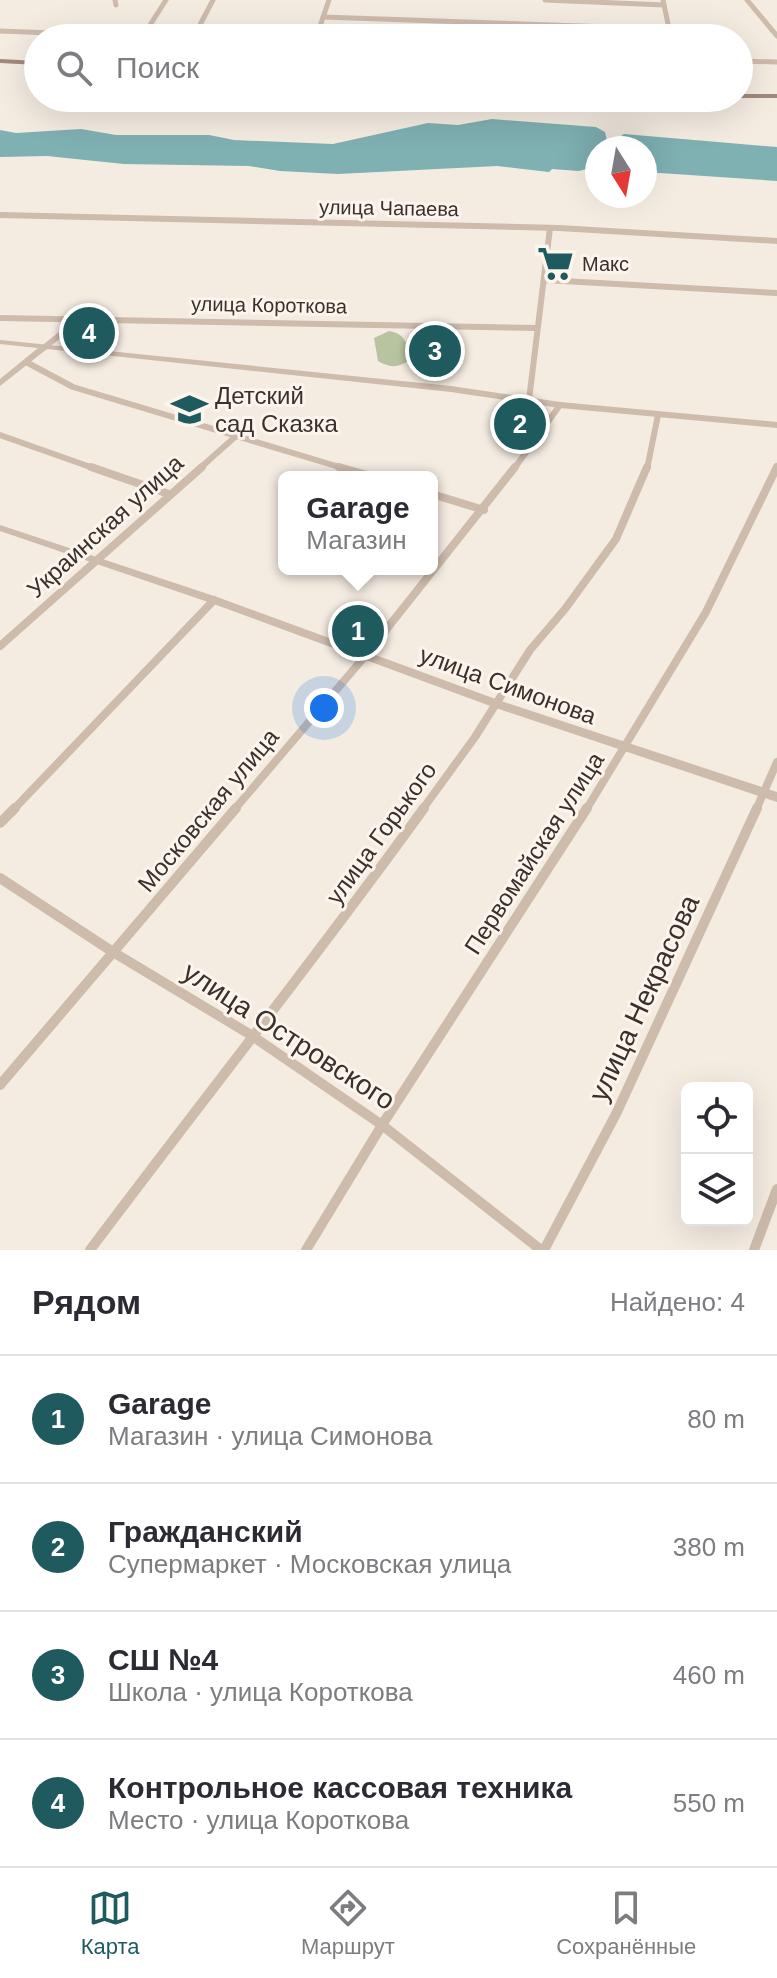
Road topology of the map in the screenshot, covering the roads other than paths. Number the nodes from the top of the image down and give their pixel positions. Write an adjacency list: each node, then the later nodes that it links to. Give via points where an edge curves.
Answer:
1 (166, 0): 10 (street)
2 (213, 0): 11 (street)
3 (329, 0): 7 (street)
4 (545, 0): 6 (street)
5 (747, 0): 9 (street)
6 (663, 2): 14 (street)
7 (323, 17): 12 (street); 13 (street)
8 (777, 22): 9 (street)
9 (766, 23): 17 (street)
10 (151, 24)
11 (200, 24)
12 (321, 24)
13 (525, 24)
14 (669, 24)
15 (0, 31): 16 (street)
16 (24, 32)
17 (777, 36)
18 (0, 61): 20 (main road)
19 (753, 61): 21 (street)
20 (24, 62)
21 (777, 62)
22 (753, 96): 23 (main road)
23 (777, 96)
24 (0, 215): 25 (street, улица Чапаева)
25 (550, 228): 26 (street, улица Чапаева); 27 (street)
26 (777, 241)
27 (545, 280): 28 (street); 31 (street)
28 (777, 293)
29 (0, 318): 30 (street, улица Короткова)
30 (77, 320): 31 (street, улица Короткова); 33 (street)
31 (537, 328): 36 (street)
32 (0, 342): 33 (street)
33 (45, 347): 34 (street); 36 (street)
34 (26, 362): 35 (street); 41 (street, via 73,387)
35 (0, 383)
36 (529, 400): 37 (street)
37 (560, 405): 38 (street); 46 (street, Московская улица)
38 (658, 415): 39 (street); 54 (street, улица Горького, via 645,477 616,539 530,650)
39 (777, 425)
40 (0, 435): 44 (street)
41 (236, 436): 43 (street); 44 (street, Украинская улица)
42 (777, 467): 55 (street, Первомайская улица, via 706,612)
43 (354, 471)
44 (169, 494): 48 (street, Украинская улица)
45 (438, 496): 46 (street)
46 (484, 510): 49 (street, Московская улица)
47 (0, 528): 48 (street, улица Симонова)
48 (95, 561): 51 (street, улица Симонова); 52 (street, Украинская улица)
49 (438, 567)
50 (431, 575): 53 (street, Московская улица)
51 (214, 600): 53 (street, улица Симонова); 59 (street)
52 (0, 646)
53 (366, 655): 54 (street, улица Симонова); 61 (street, Московская улица)
54 (497, 704): 55 (street, улица Симонова); 62 (street, улица Горького, via 340,924)
55 (626, 748): 57 (street, улица Симонова); 64 (street, Первомайская улица)
56 (777, 762): 57 (street, улица Некрасова)
57 (761, 792): 58 (street, улица Симонова); 68 (street, улица Некрасова, via 662,1018)
58 (777, 797)
59 (0, 823)
60 (0, 878): 61 (street, улица Островского)
61 (113, 952): 62 (street, улица Островского); 63 (street, Московская улица)
62 (251, 1035): 64 (street, улица Островского); 66 (street, улица Горького)
63 (0, 1085)
64 (382, 1125): 67 (street, Первомайская улица); 68 (street, улица Островского)
65 (777, 1189): 69 (street)
66 (90, 1250)
67 (306, 1250)
68 (542, 1250)
69 (754, 1250)

